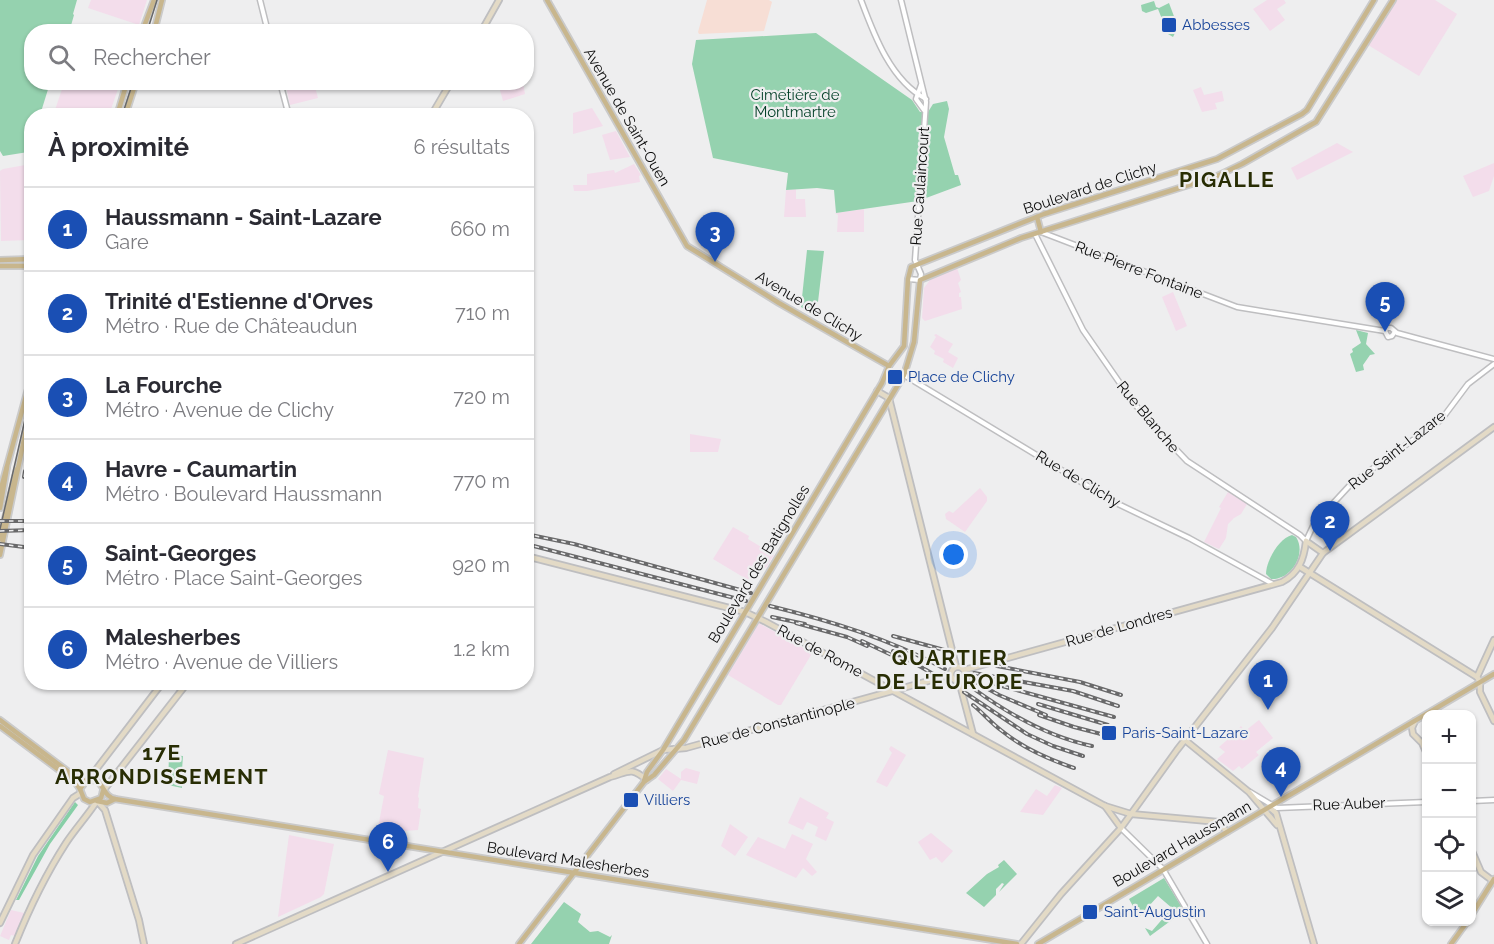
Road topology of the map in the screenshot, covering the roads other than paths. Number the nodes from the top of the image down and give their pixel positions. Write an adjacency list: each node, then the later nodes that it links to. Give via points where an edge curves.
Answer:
1 (154, 0): 10 (main road)
2 (162, 0): 11 (main road)
3 (260, 0): 12 (street)
4 (499, 0): 13 (main road)
5 (547, 0): 31 (main road, Avenue de Saint-Ouen)
6 (861, 0): 19 (street, via 878,44 910,91)
7 (901, 0): 14 (street, Rue Caulaincourt)
8 (1374, 0): 26 (main road, Boulevard de Clichy, via 1302,114 1217,159)
9 (1393, 0): 28 (main road, Boulevard de Clichy, via 1319,120 1217,176)
10 (145, 24)
11 (156, 24)
12 (266, 24)
13 (486, 24)
14 (921, 81): 19 (street, Rue Caulaincourt); 20 (street, Rue Caulaincourt)
15 (125, 90): 21 (main road)
16 (133, 90): 22 (main road)
17 (282, 90): 23 (street)
18 (446, 90): 24 (main road)
19 (918, 95): 20 (street); 25 (street, Rue Caulaincourt, via 917,101)
20 (926, 99): 25 (street, Rue Caulaincourt)
21 (119, 108)
22 (128, 108)
23 (287, 108)
24 (436, 108)
25 (924, 111): 34 (street, Rue Caulaincourt)
26 (1037, 217): 27 (main road, Boulevard de Clichy); 28 (main road)
27 (1020, 223): 30 (main road); 34 (main road, Boulevard de Clichy)
28 (1041, 232): 29 (main road, Boulevard de Clichy); 39 (street, Rue Pierre Fontaine, via 1237,308 1385,331 1390,327 1394,333)
29 (1035, 234): 30 (main road, Boulevard de Clichy); 53 (street, Rue Blanche, via 1085,333 1147,419 1187,461)
30 (1026, 237): 38 (main road, Boulevard de Clichy)
31 (687, 246): 41 (main road, Avenue de Clichy, via 786,307)
32 (24, 259): 33 (main road)
33 (0, 260)
34 (916, 262): 37 (main road, Boulevard de Clichy); 38 (street)
35 (0, 266): 36 (main road)
36 (24, 266)
37 (908, 279): 38 (street, Boulevard de Clichy); 41 (main road, Boulevard de Clichy, via 904,346)
38 (920, 280): 42 (main road, via 914,342)
39 (1494, 359)
40 (1494, 364): 53 (street, Rue Saint-Lazare, via 1468,384 1441,420 1351,484 1314,524)
41 (894, 366): 42 (main road); 42 (main road, via 891,377 897,380); 43 (main road)
42 (904, 374): 44 (main road); 59 (street, Rue de Clichy, via 1116,503)
43 (877, 391): 44 (main road); 60 (main road, Boulevard des Batignolles)
44 (889, 398): 61 (main road, Boulevard des Batignolles); 63 (main road)
45 (24, 404): 49 (main road)
46 (1494, 427): 54 (main road)
47 (24, 438): 48 (main road)
48 (18, 466): 52 (main road); 55 (main road)
49 (7, 467): 50 (main road); 51 (main road)
50 (0, 492)
51 (0, 508)
52 (0, 539)
53 (1306, 541): 54 (main road); 57 (main road)
54 (1323, 553): 58 (main road)
55 (0, 555)
56 (534, 558): 60 (main road, Rue de Rome)
57 (1300, 567): 58 (main road); 59 (main road, Rue de Londres, via 1287,579)
58 (1310, 573): 67 (main road); 77 (main road)
59 (1273, 584): 64 (main road, Rue de Londres)
60 (745, 612): 61 (main road, Rue de Rome); 79 (main road, Boulevard des Batignolles)
61 (758, 618): 71 (main road, Rue de Rome); 80 (main road, Boulevard des Batignolles)
62 (1494, 640): 67 (main road)
63 (956, 666): 64 (main road); 66 (main road)
64 (964, 670): 68 (main road, via 965,677)
65 (1494, 674): 67 (main road, Boulevard Haussmann)
66 (950, 675): 68 (main road); 71 (main road, Rue de Constantinople)
67 (1478, 679): 72 (main road, Boulevard Haussmann); 74 (main road)
68 (959, 681): 76 (main road)
69 (157, 690): 85 (main road)
70 (183, 690): 87 (main road)
71 (895, 692): 76 (main road, Rue de Rome); 80 (main road, Rue de Constantinople)
72 (1417, 719): 78 (main road, via 1413,734); 95 (main road, Boulevard Haussmann)
73 (0, 720): 85 (main road, via 78,779)
74 (1494, 721)
75 (0, 726): 86 (main road, via 75,782)
76 (973, 734): 94 (main road, Rue de Rome)
77 (1185, 740): 88 (main road); 98 (main road)
78 (1422, 743)
79 (663, 750): 80 (main road); 81 (main road); 84 (main road, Boulevard des Batignolles)
80 (674, 751): 84 (main road, Boulevard des Batignolles)
81 (637, 762): 82 (main road); 83 (main road)
82 (637, 772): 83 (main road); 84 (main road)
83 (610, 777): 102 (main road)
84 (646, 780): 105 (main road)
85 (87, 781): 86 (main road); 87 (main road, via 99,782)
86 (80, 791): 91 (main road, via 87,801); 108 (main road, via 38,848)
87 (103, 791): 89 (main road); 91 (main road)
88 (1249, 792): 95 (main road); 95 (street)
89 (110, 800): 91 (main road, Boulevard Malesherbes); 96 (main road); 102 (main road, Boulevard Malesherbes)
90 (1494, 800): 92 (street)
91 (97, 801): 96 (main road); 111 (main road, via 54,863)
92 (1476, 801)
93 (1422, 802): 97 (street, Rue Auber)
94 (1105, 806): 98 (main road, Rue de Rome); 100 (main road)
95 (1268, 808): 97 (main road); 99 (main road); 101 (main road, Boulevard Haussmann)
96 (105, 810): 112 (main road)
97 (1277, 810): 99 (main road)
98 (1131, 814): 100 (main road); 101 (main road, Rue de Rome, via 1220,822)
99 (1279, 827): 118 (main road)
100 (1121, 828): 104 (street); 115 (main road)
101 (1227, 832): 104 (main road, Boulevard Haussmann)
102 (441, 852): 105 (main road, Boulevard Malesherbes); 113 (main road)
103 (1476, 860): 106 (main road, via 1481,872)
104 (1163, 869): 116 (main road, Boulevard Haussmann); 117 (street)
105 (573, 873): 114 (main road); 115 (main road, Boulevard Malesherbes)
106 (1493, 880): 107 (main road)
107 (1476, 908)
108 (0, 923)
109 (1464, 926): 110 (main road)
110 (1452, 943)
111 (15, 944)
112 (144, 944)
113 (236, 944)
114 (519, 944)
115 (1019, 944)
116 (1038, 944)
117 (1207, 944)
118 (1314, 944)

